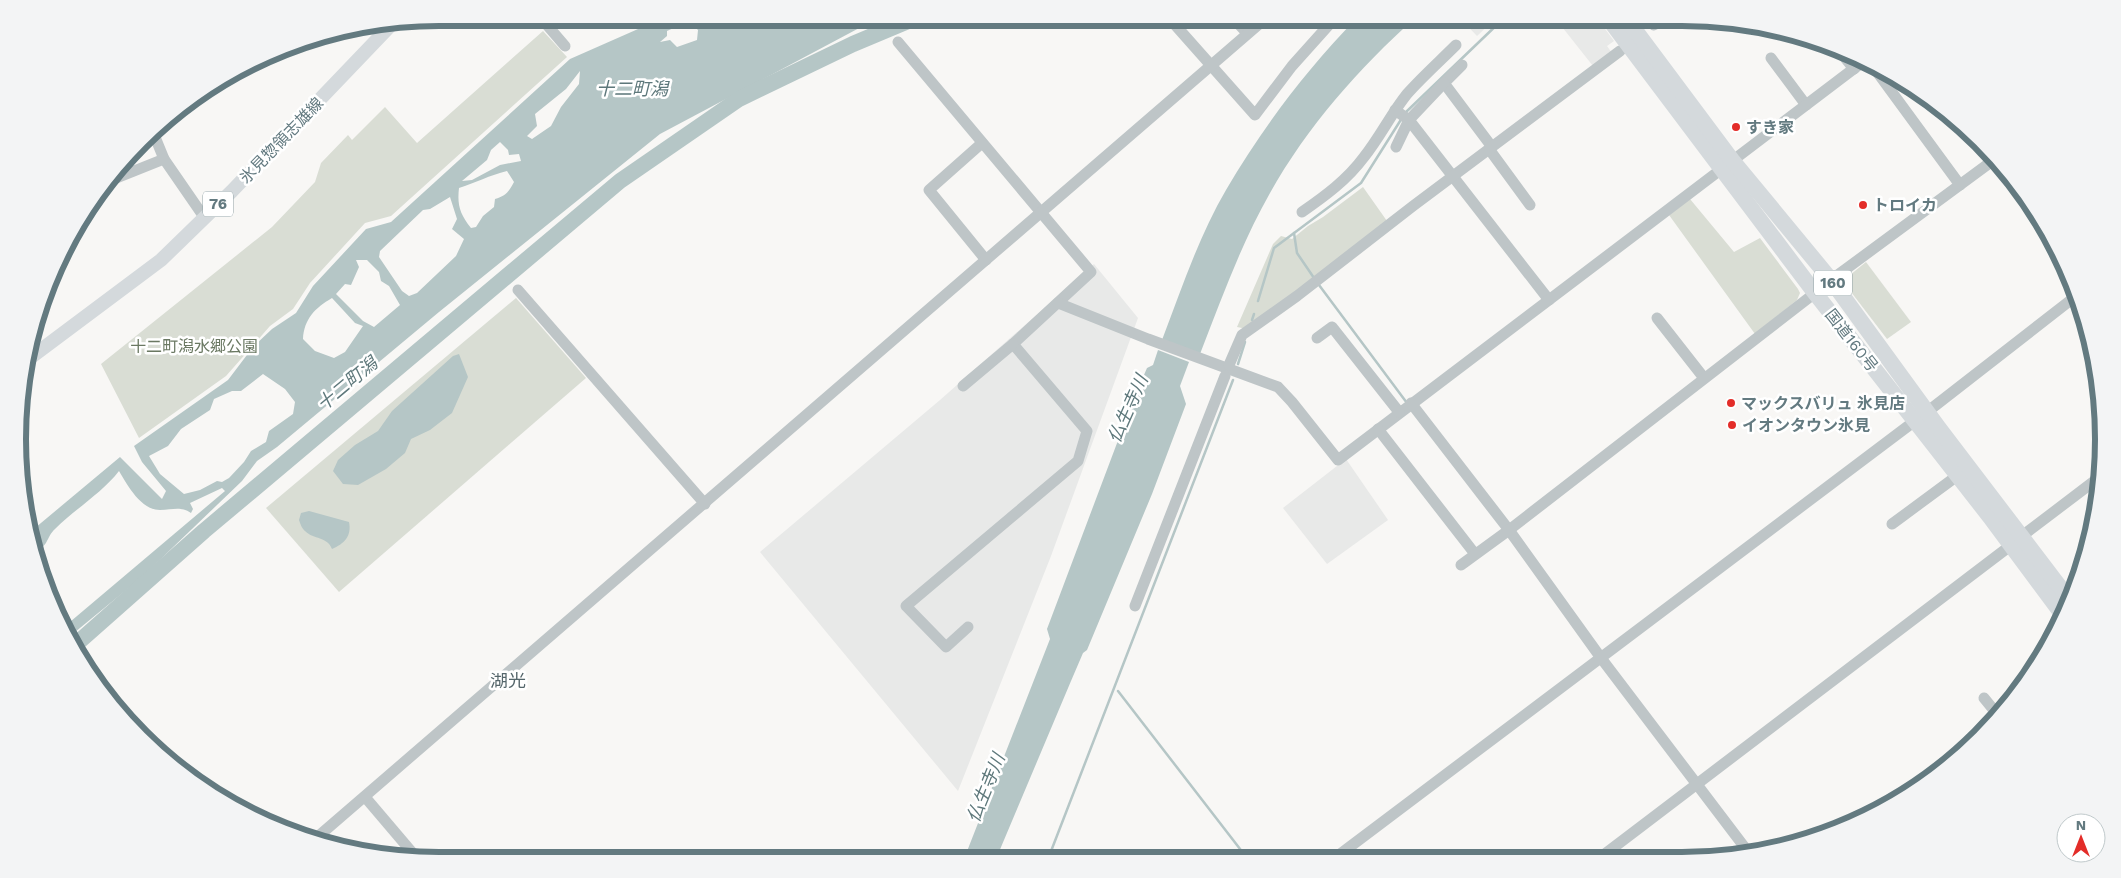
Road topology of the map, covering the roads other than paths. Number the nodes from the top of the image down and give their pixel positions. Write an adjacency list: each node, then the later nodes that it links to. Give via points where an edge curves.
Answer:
1 (548, 26): 12 (street)
2 (1176, 26): 16 (street)
3 (1240, 26): 9 (street)
4 (1256, 26): 9 (street)
5 (1328, 26): 16 (street, via 1255,115)
6 (1615, 26): 31 (highway, 国道160号 / 160)
7 (1632, 26): 31 (highway, 国道160号 / 160)
8 (387, 30): 38 (main road, 氷見惣領志雄線 / 76)
9 (1247, 33): 16 (street)
10 (898, 42): 26 (street)
11 (1456, 45): 23 (street)
12 (565, 46)
13 (1620, 51): 28 (street)
14 (1771, 58): 22 (street)
15 (1848, 62): 19 (street)
16 (1210, 64): 37 (street)
17 (1462, 65): 21 (street)
18 (1858, 66): 19 (street)
19 (1854, 69): 22 (street)
20 (1882, 79): 34 (street)
21 (1444, 83): 24 (street); 28 (street)
22 (1806, 105): 31 (street)
23 (1394, 110): 24 (street); 36 (street, via 1350,174)
24 (1409, 120): 27 (street); 33 (street)
25 (156, 139): 29 (street)
26 (982, 143): 37 (street); 39 (street, via 929,190)
27 (1396, 146)
28 (1490, 148): 33 (street); 35 (street)
29 (164, 159): 32 (street); 38 (street)
30 (1989, 163): 34 (street)
31 (1727, 164): 40 (highway, 国道160号 / 160); 42 (highway, 国道160号 / 160); 43 (street)
32 (122, 176)
33 (1453, 176): 43 (street); 50 (street, via 1242,335)
34 (1960, 185): 40 (street)
35 (1530, 205)
36 (1302, 212)
37 (1041, 214): 39 (street); 45 (street, via 1091,272)
38 (204, 217): 49 (main road, 氷見惣領志雄線 / 76, via 161,260)
39 (986, 260): 60 (street)
40 (1831, 280): 56 (highway, 国道160号 / 160)
41 (518, 290): 60 (street)
42 (1815, 293): 52 (street); 56 (highway, 国道160号 / 160)
43 (1550, 300): 54 (street)
44 (2071, 300): 56 (street)
45 (1058, 303): 48 (street); 57 (street, via 1278,387 1338,460)
46 (1657, 318): 52 (street)
47 (1317, 338): 55 (street, via 1332,327)
48 (1013, 344): 53 (street); 69 (street, via 1087,432 1078,461 906,606 946,647)
49 (35, 354)
50 (1229, 365)
51 (1225, 376): 67 (street)
52 (1704, 378): 62 (street)
53 (963, 386)
54 (1411, 403): 55 (street); 62 (street)
55 (1399, 412): 57 (street)
56 (1921, 416): 58 (highway, 国道160号 / 160); 63 (highway, 国道160号 / 160); 70 (street)
57 (1378, 429): 64 (street)
58 (1957, 476): 61 (street); 63 (highway, 国道160号 / 160)
59 (2092, 482): 63 (street)
60 (704, 504): 74 (street)
61 (1892, 524)
62 (1509, 530): 64 (street); 70 (street)
63 (2016, 541): 66 (highway, 国道160号 / 160); 68 (highway, 国道160号 / 160); 73 (street)
64 (1475, 554): 65 (street)
65 (1461, 564)
66 (2064, 594)
67 (1135, 606)
68 (2058, 608)
69 (968, 627)
70 (1601, 658): 73 (street); 78 (street)
71 (1984, 698): 72 (street)
72 (1993, 709)
73 (1697, 784): 76 (street); 79 (street)
74 (365, 797): 75 (street); 77 (street)
75 (321, 834)
76 (1744, 847)
77 (411, 851)
78 (1343, 852)
79 (1608, 852)

